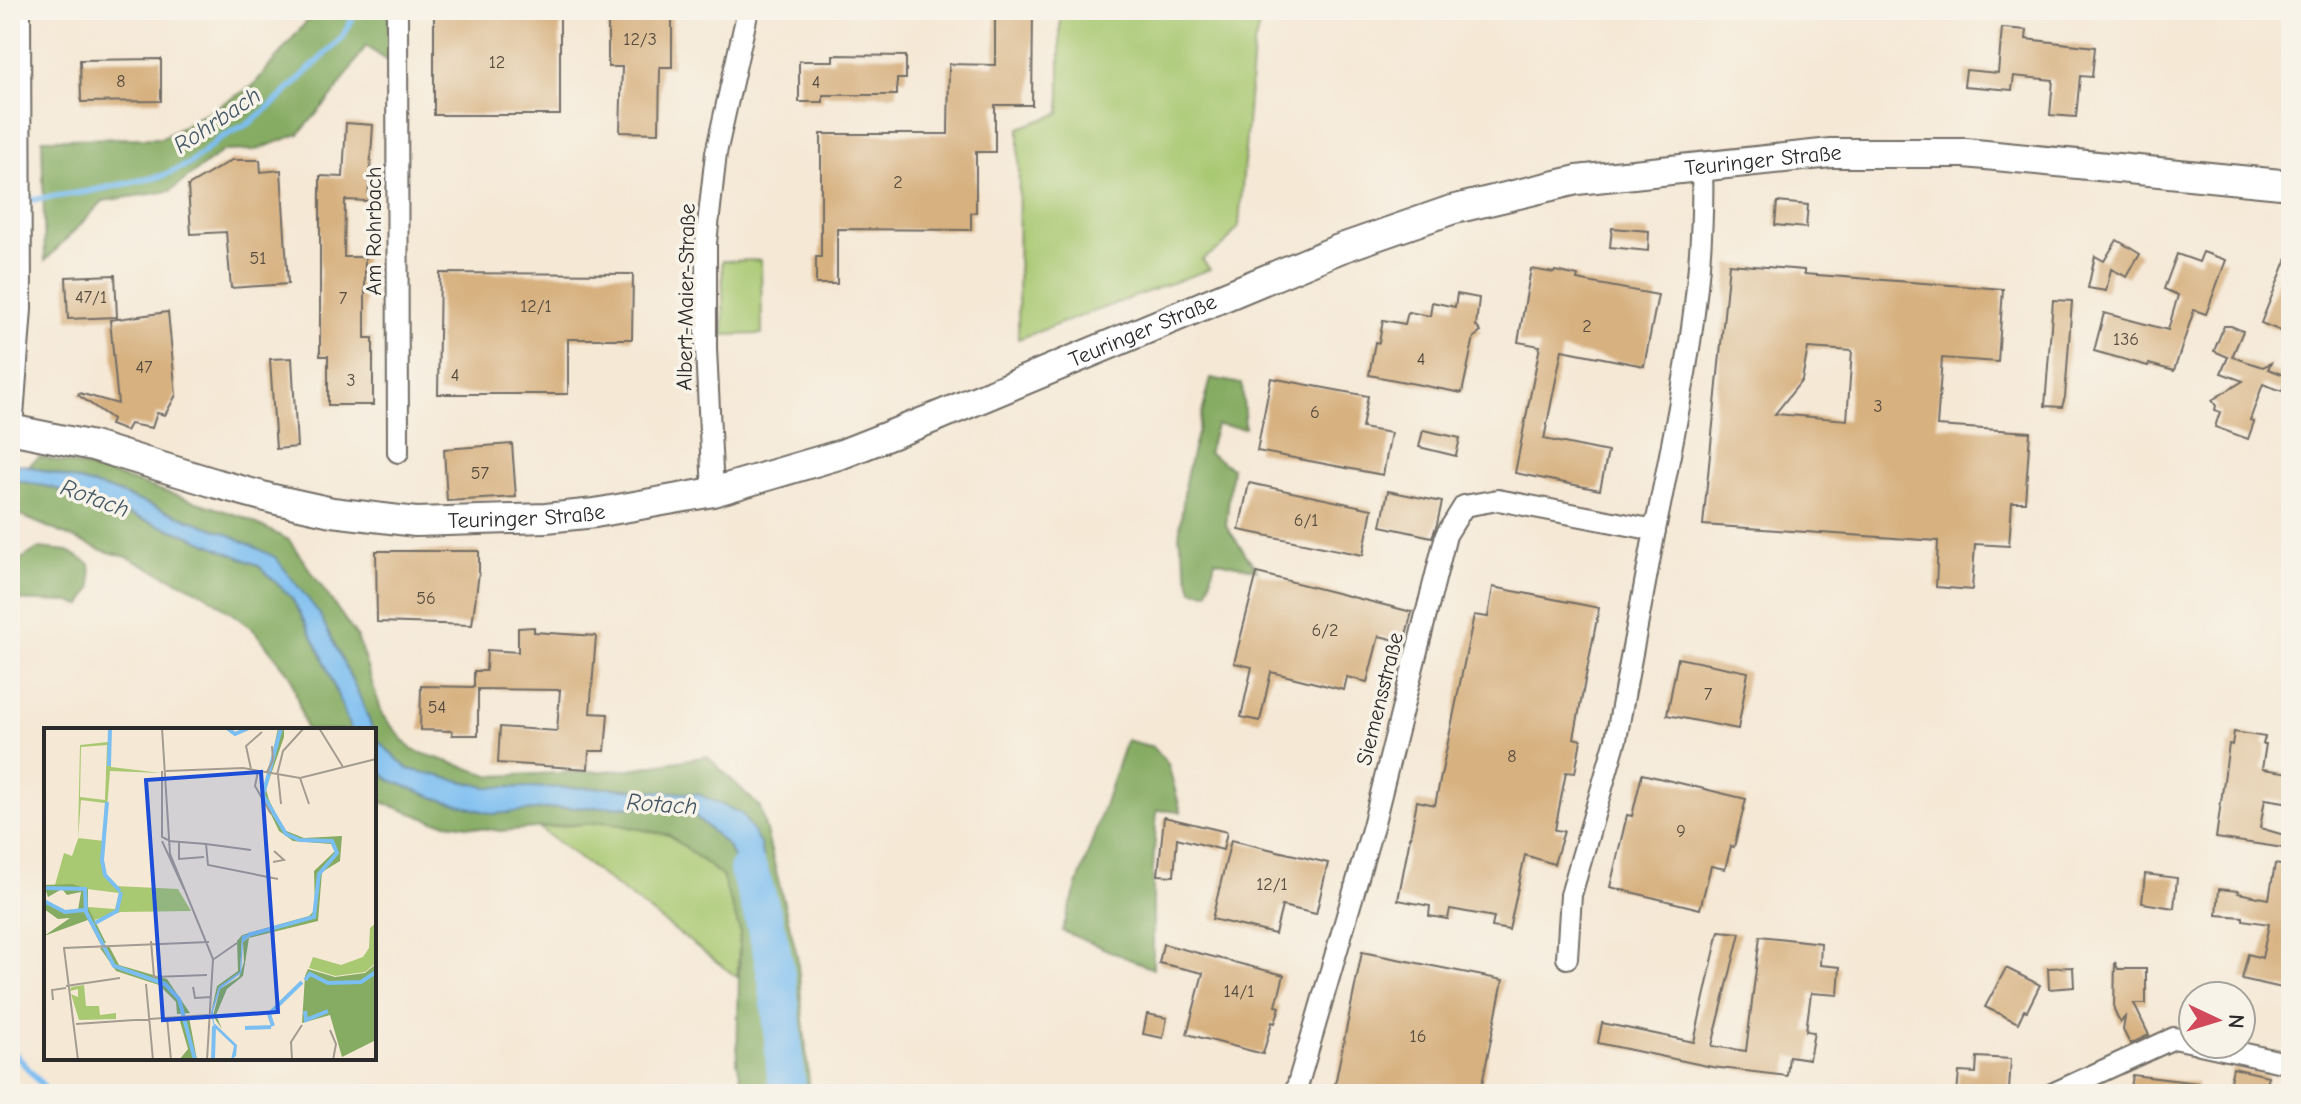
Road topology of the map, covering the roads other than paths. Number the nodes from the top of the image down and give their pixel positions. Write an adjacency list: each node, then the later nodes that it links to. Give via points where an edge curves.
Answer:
1 (20, 10): 4 (street)
2 (397, 10): 8 (street, Am Rohrbach)
3 (748, 10): 9 (street, Albert-Maier-Straße, via 716,153 706,243)
4 (15, 42): 7 (street, via 22,235)
5 (1702, 165): 6 (street, Teuringer Straße, via 1831,153 1965,153); 9 (street, Teuringer Straße, via 1577,180 1451,210 1325,254 842,454); 10 (street, via 1690,348)
6 (2291, 185)
7 (11, 429): 9 (street, Teuringer Straße, via 93,446 273,499 416,522 546,518)
8 (398, 452)
9 (713, 492)
10 (1655, 530): 11 (street, via 1616,739 1571,895); 15 (street, Siemensstraße, via 1498,500 1464,506 1446,535 1373,826)
11 (1567, 958)
12 (2177, 1039): 16 (street)
13 (2257, 1057): 14 (street)
14 (2291, 1064)
15 (1295, 1094)
16 (2052, 1094)

